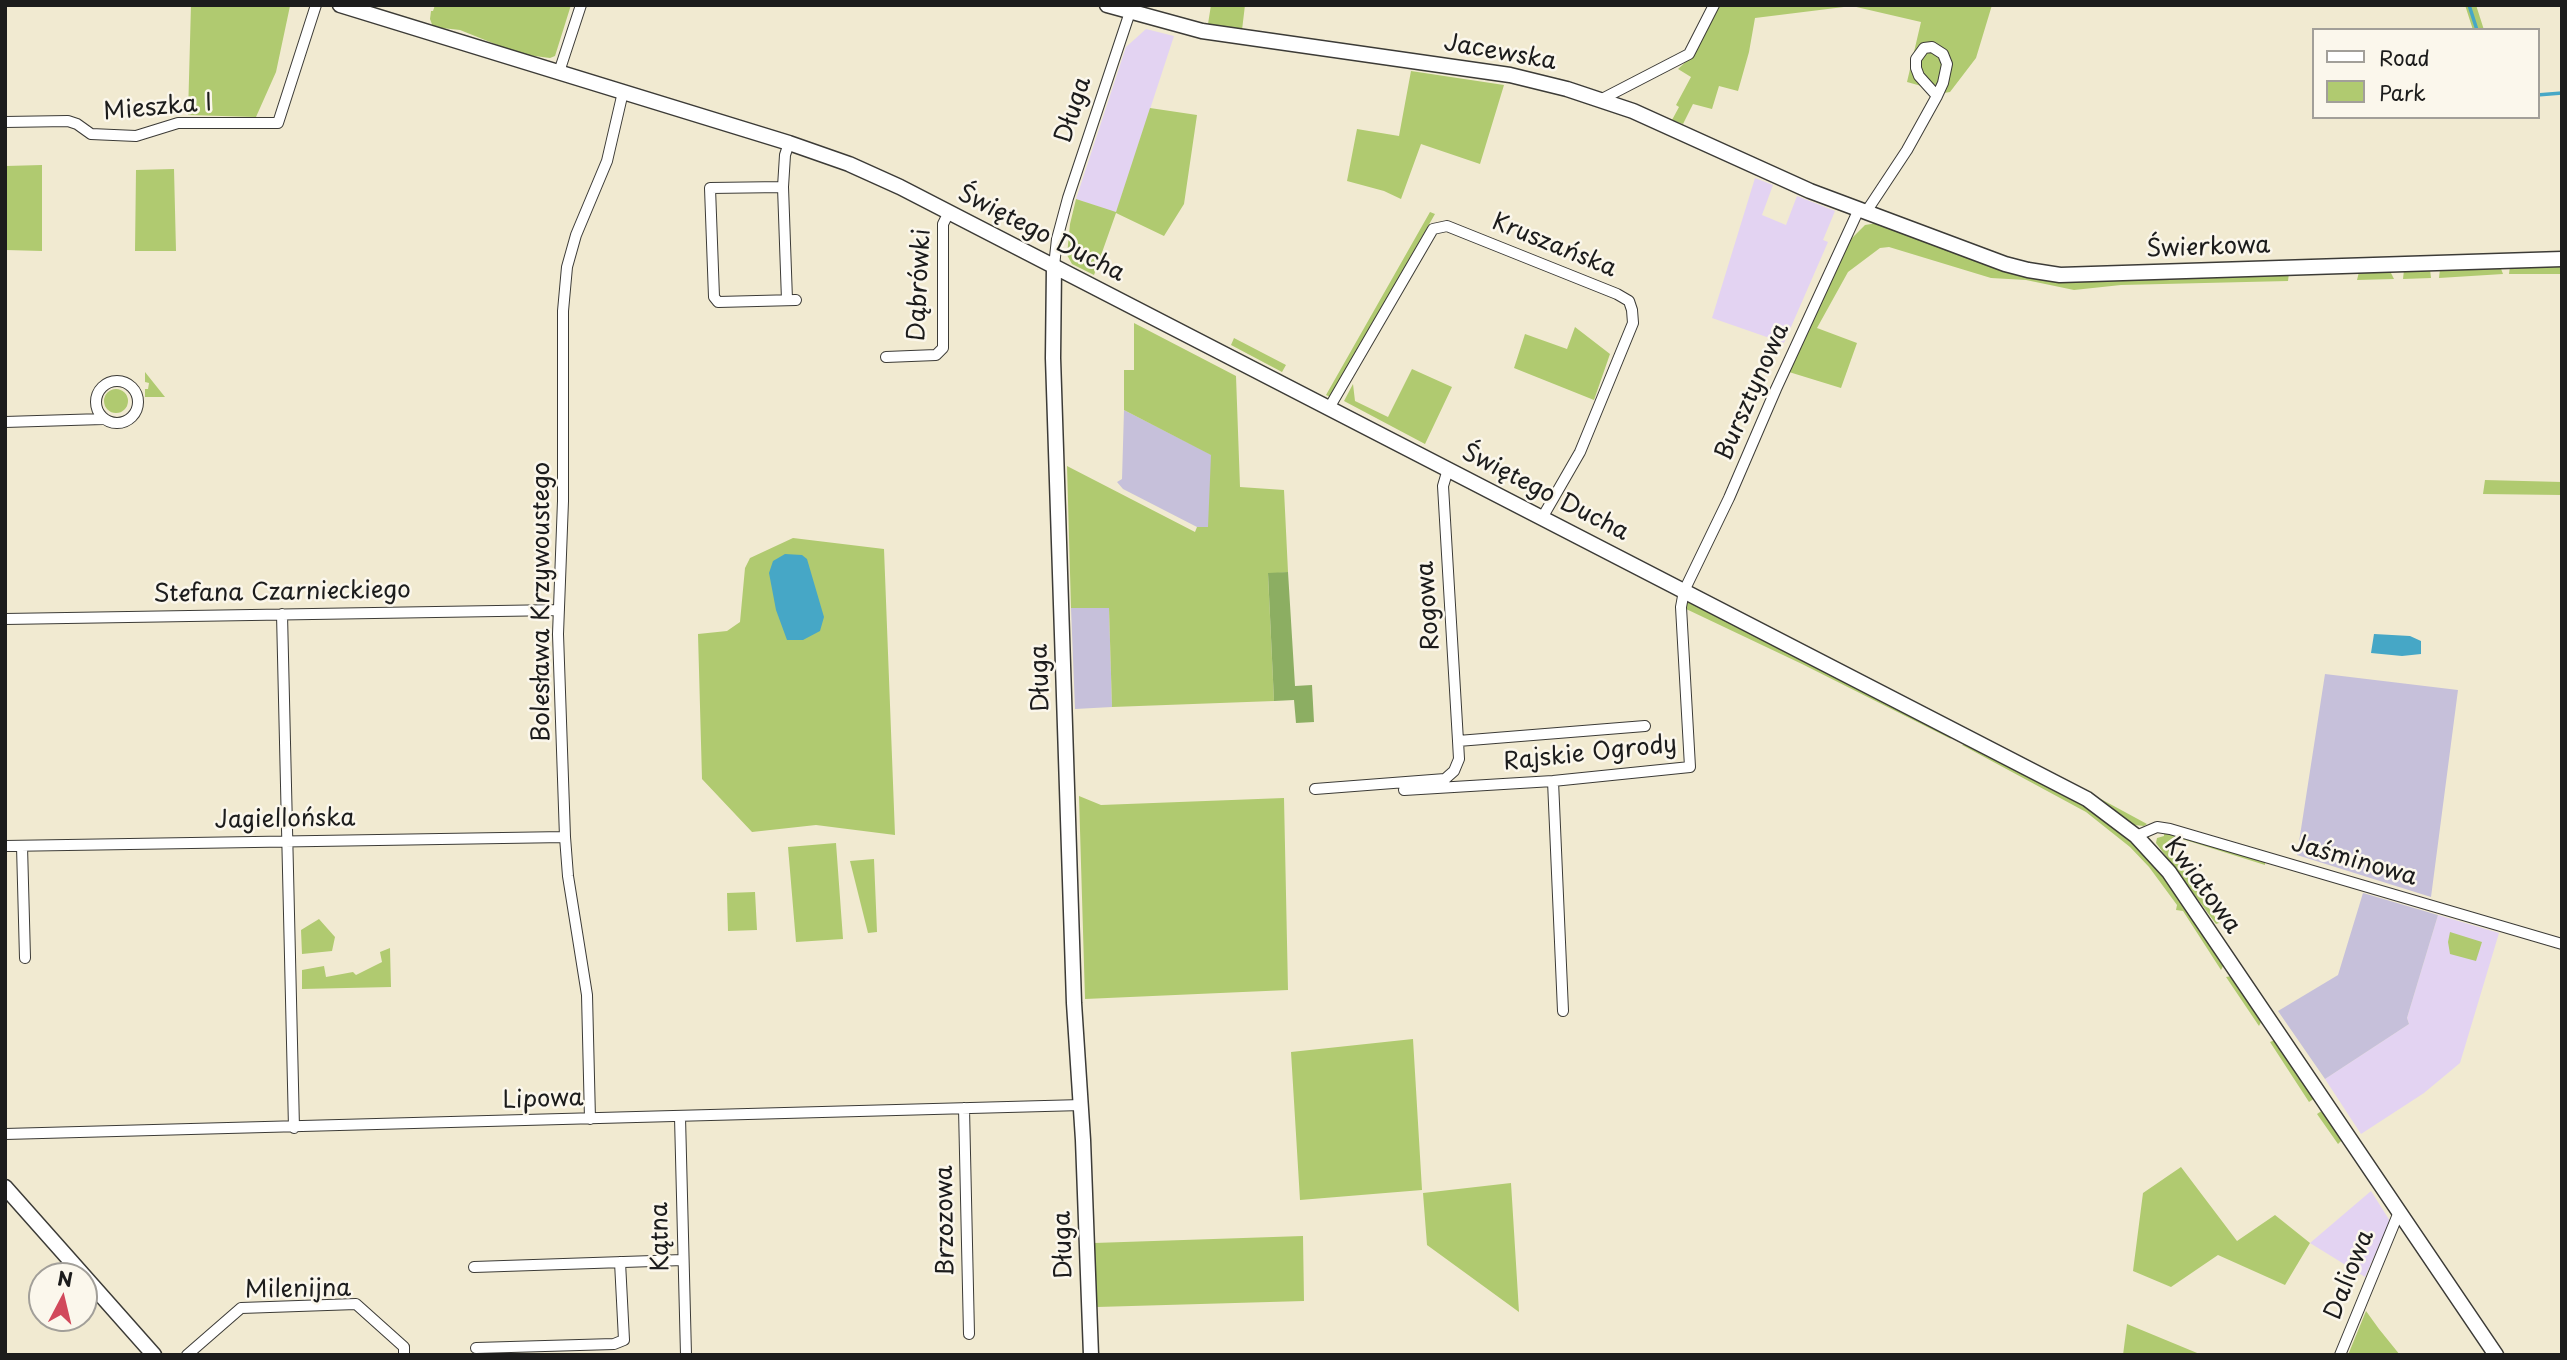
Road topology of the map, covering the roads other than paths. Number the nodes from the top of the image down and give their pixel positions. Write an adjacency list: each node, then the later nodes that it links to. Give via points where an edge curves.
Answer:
1 (316, 5): 11 (street, Mieszka I, via 278,123 178,123 136,136 91,134 68,121)
2 (340, 5): 7 (street, Świętego Ducha)
3 (581, 5): 7 (street)
4 (1107, 5): 6 (street, Jacewska)
5 (1714, 5): 10 (street, via 1689,54)
6 (1130, 12): 10 (street, Jacewska, via 1202,31 1510,75); 17 (street, Długa, via 1068,198)
7 (559, 72): 8 (street, Świętego Ducha)
8 (623, 92): 12 (street, Świętego Ducha); 25 (street, Bolesława Krzywoustego, via 607,161 576,235 564,289)
9 (1937, 96): 9 (street, Bursztynowa, via 1947,64 1939,50 1924,48 1916,68); 14 (street, Bursztynowa, via 1907,150)
10 (1602, 99): 14 (street, Jacewska)
11 (5, 122)
12 (789, 143): 13 (street); 15 (street, Świętego Ducha, via 849,164)
13 (783, 187): 13 (street, via 710,188 714,298 718,302 792,300)
14 (1863, 211): 16 (street, Świerkowa, via 2005,264 2060,275); 24 (street, Bursztynowa)
15 (949, 212): 17 (street, Świętego Ducha); 18 (street, Dąbrówki, via 943,224 943,348 936,355)
16 (2562, 259)
17 (1054, 266): 19 (street, Świętego Ducha); 41 (street, Długa, via 1074,1003)
18 (887, 357)
19 (1329, 408): 22 (street, Świętego Ducha); 23 (street, Kruszańska, via 1433,229 1447,226 1617,294 1629,301 1633,323 1580,452)
20 (103, 419): 20 (street, via 116,423 130,419 138,406 134,388 113,380 99,389 95,404); 21 (street)
21 (5, 422)
22 (1448, 469): 23 (street, Świętego Ducha); 29 (street, Rogowa, via 1443,486)
23 (1542, 518): 24 (street, Świętego Ducha)
24 (1684, 590): 30 (street, Rajskie Ogrody, via 1681,607 1690,768); 34 (street, Kwiatowa, via 2068,788)
25 (559, 610): 26 (street, Stefana Czarnieckiego); 33 (street, Bolesława Krzywoustego)
26 (282, 614): 27 (street, Stefana Czarnieckiego); 35 (street)
27 (5, 619)
28 (1645, 726): 29 (street)
29 (1458, 741): 31 (street, Rogowa, via 1459,759 1445,779)
30 (1553, 781): 32 (street, Rajskie Ogrody); 40 (street)
31 (1315, 789)
32 (1405, 790)
33 (565, 836): 35 (street, Jagiellońska); 44 (street, Bolesława Krzywoustego, via 587,995)
34 (2136, 836): 38 (street, Jaśminowa, via 2151,828 2170,829); 48 (street, Kwiatowa, via 2169,872)
35 (288, 841): 37 (street, Jagiellońska); 45 (street)
36 (5, 846): 37 (street, Jagiellońska)
37 (22, 846): 39 (street)
38 (2562, 944)
39 (25, 958)
40 (1563, 1010)
41 (1082, 1105): 42 (street, Lipowa); 60 (street, Długa)
42 (964, 1108): 43 (street, Lipowa); 54 (street, Brzozowa)
43 (680, 1117): 44 (street, Lipowa); 49 (street, Kątna)
44 (590, 1119): 45 (street, Lipowa)
45 (294, 1128): 46 (street, Lipowa)
46 (5, 1134)
47 (5, 1187): 50 (street)
48 (2399, 1212): 61 (street, Daliowa); 62 (street, Kwiatowa)
49 (683, 1260): 51 (street); 59 (street, Kątna)
50 (72, 1262)
51 (620, 1262): 52 (street); 55 (street, via 624,1340)
52 (474, 1267)
53 (98, 1292): 56 (street)
54 (969, 1334)
55 (476, 1348)
56 (154, 1355)
57 (187, 1355): 58 (street, Milenijna, via 241,1308 356,1304 404,1347)
58 (404, 1355)
59 (686, 1355)
60 (1091, 1355)
61 (2340, 1355)
62 (2496, 1355)

